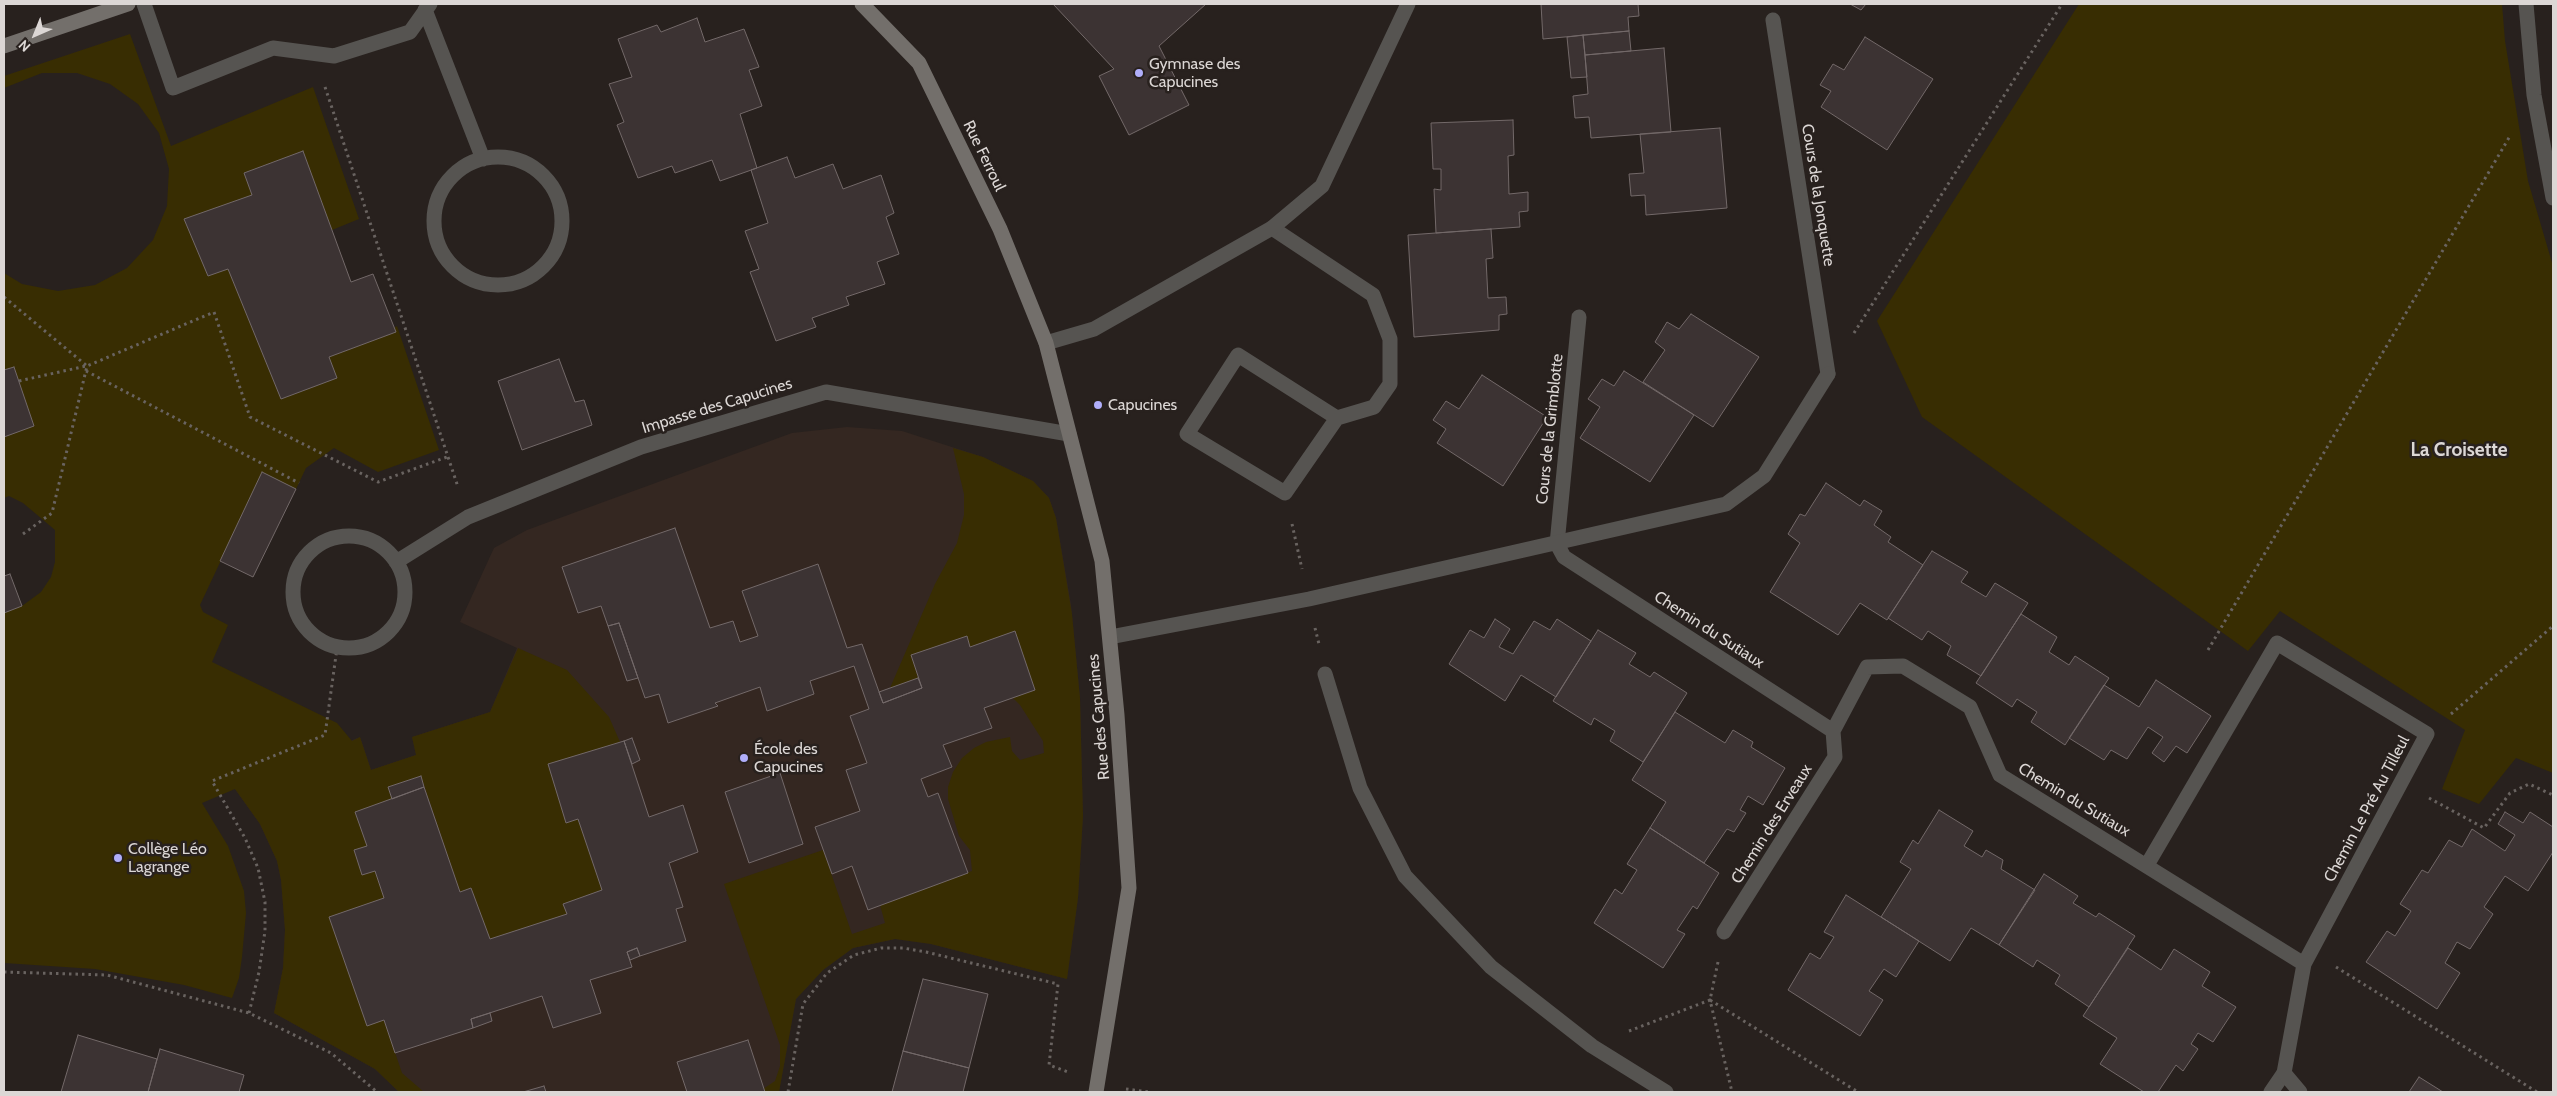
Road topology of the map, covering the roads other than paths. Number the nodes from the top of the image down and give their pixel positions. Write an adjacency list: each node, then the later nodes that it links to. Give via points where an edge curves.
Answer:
1 (128, 4): 8 (street)
2 (144, 4): 6 (street, via 173,88 274,48 334,56 410,32)
3 (862, 4): 13 (street, Rue Ferroul, via 919,63 1000,229)
4 (1408, 4): 11 (street, via 1322,186)
5 (2526, 4): 10 (street, via 2534,96)
6 (428, 7): 9 (street)
7 (1774, 20): 16 (street, Cours de la Jonquette, via 1828,374 1764,476 1726,504)
8 (4, 46)
9 (483, 159): 9 (street, via 463,167 447,183 437,202 434,224 439,246 451,265 468,278 489,285 512,285 532,276 551,258 558,246 562,227 561,207 553,188 540,172 523,162 503,157)
10 (2553, 198)
11 (1272, 228): 13 (street, via 1094,329); 14 (street, via 1373,296 1390,338 1390,384 1374,407)
12 (1579, 317): 16 (street, Cours de la Grimblotte)
13 (1046, 343): 15 (street, Rue des Capucines)
14 (1336, 418): 14 (street, via 1238,355 1187,434 1284,493)
15 (1069, 434): 17 (street, Impasse des Capucines, via 826,392 641,447 468,517); 18 (street, Rue des Capucines, via 1102,561)
16 (1557, 544): 18 (street, via 1309,599); 20 (street, Chemin du Sutiaux, via 1564,558)
17 (396, 562): 17 (street, via 404,578 405,597 401,614 391,630 377,642 360,648 337,648 312,634 297,613 293,586 297,570 318,545 346,536 375,542)
18 (1110, 637): 25 (street, Rue des Capucines, via 1128,888)
19 (1326, 674): 26 (street, via 1360,788 1405,876 1492,967 1592,1046)
20 (1833, 731): 21 (street, Chemin du Sutiaux, via 1868,667 1903,666 1970,707 2000,775); 22 (street, Chemin des Erveaux, via 1835,757)
21 (2147, 865): 23 (street, Chemin du Sutiaux); 23 (street, Chemin Le Pré Au Tilleul, via 2277,643 2428,734)
22 (1724, 932)
23 (2307, 957): 24 (street, Chemin Le Pré Au Tilleul)
24 (2284, 1073): 27 (street); 28 (street)
25 (1097, 1088)
26 (1666, 1092)
27 (2271, 1092)
28 (2300, 1092)

